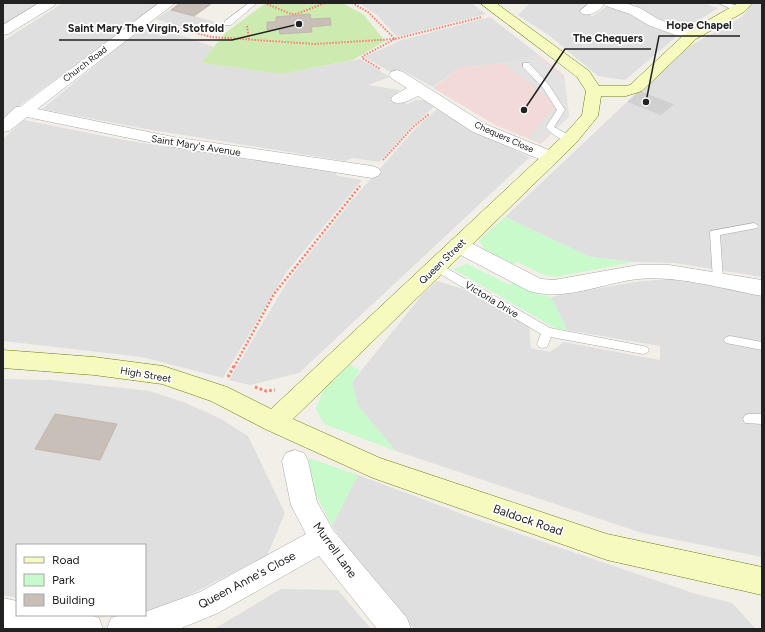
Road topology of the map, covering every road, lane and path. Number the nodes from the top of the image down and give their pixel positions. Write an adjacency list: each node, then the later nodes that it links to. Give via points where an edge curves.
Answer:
1 (49, 3): 14 (street)
2 (168, 3): 23 (street, Church Road)
3 (253, 3): 12 (lane)
4 (265, 3): 5 (path, via 291,14)
5 (325, 3)
6 (352, 3): 16 (path, via 368,12)
7 (487, 3): 11 (street)
8 (611, 3): 15 (street, via 635,10 653,22)
9 (722, 3): 10 (lane)
10 (742, 6): 15 (street)
11 (500, 12): 16 (path); 20 (street, via 583,74)
12 (228, 23)
13 (164, 25): 16 (path, via 212,37 315,44)
14 (3, 31)
15 (691, 36): 20 (street, via 636,88 626,91)
16 (396, 39): 18 (path, via 362,58)
17 (526, 65): 25 (lane, via 546,86 561,110 550,127)
18 (397, 76): 19 (street, Chequers Close)
19 (418, 89): 21 (street); 22 (street, Chequers Close)
20 (594, 91): 25 (street, Queen Street, via 590,116)
21 (400, 99)
22 (441, 104): 26 (street, Chequers Close, via 479,128); 27 (path, via 413,127)
23 (22, 111): 24 (street, Church Road); 27 (street, Saint Mary's Avenue, via 173,142)
24 (3, 127)
25 (570, 139): 26 (street, Queen Street)
26 (550, 157): 29 (street, Queen Street)
27 (372, 172): 39 (path, via 274,294)
28 (754, 226): 31 (lane, via 715,233)
29 (458, 245): 30 (street, Queen Street); 31 (street, via 537,286 554,288 638,272 669,272)
30 (436, 266): 33 (lane, Victoria Drive); 44 (street, Queen Street)
31 (718, 280): 32 (street)
32 (762, 288)
33 (547, 332): 35 (lane); 37 (lane, Victoria Drive)
34 (730, 340): 36 (lane)
35 (543, 344)
36 (762, 346)
37 (643, 350)
38 (3, 359): 39 (street, High Street)
39 (226, 381): 44 (street, High Street)
40 (254, 387): 41 (path, via 266,391)
41 (281, 389)
42 (749, 419): 43 (lane)
43 (762, 419)
44 (274, 422): 45 (street, High Street)
45 (302, 434): 48 (street, Baldock Road, via 373,467 607,547)
46 (295, 461): 47 (street, Murrell Lane, via 304,505)
47 (323, 539): 53 (street, Queen Anne's Close, via 208,603 146,627); 54 (street, Murrell Lane)
48 (762, 581)
49 (3, 613): 50 (street)
50 (16, 615)
51 (19, 616): 52 (street)
52 (88, 629)
53 (122, 629)
54 (396, 629)

